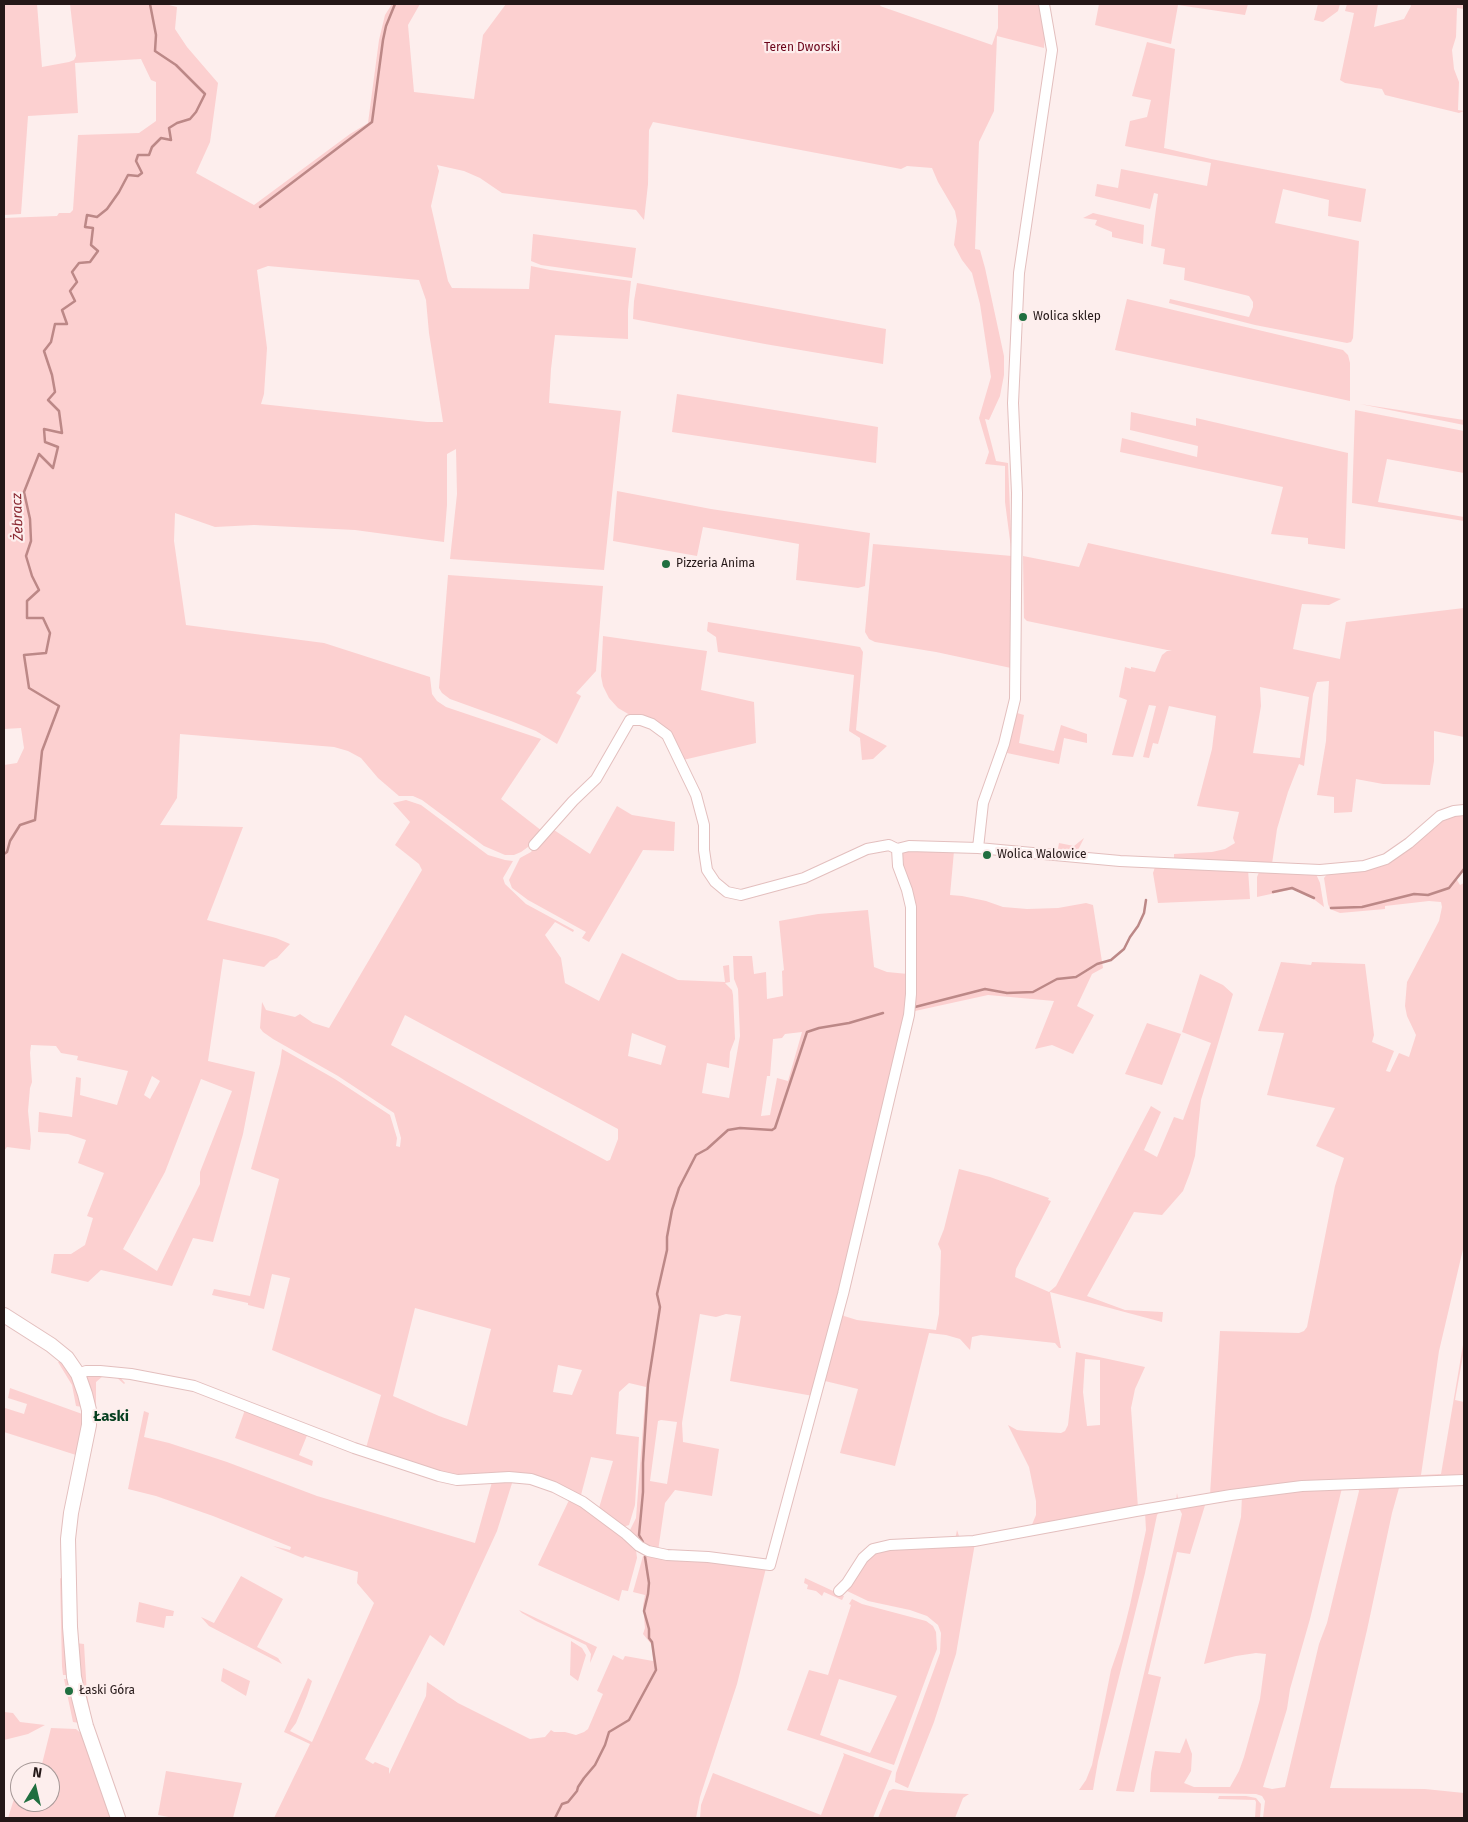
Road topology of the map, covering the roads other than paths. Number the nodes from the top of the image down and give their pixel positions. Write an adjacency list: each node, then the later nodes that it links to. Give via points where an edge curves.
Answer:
1 (1044, 4): 4 (street, via 1052,50 1019,273 1013,393 1017,493 1015,699 1004,744 983,803)
2 (1464, 810): 4 (street, via 1440,816 1386,859 1364,866 1320,870 1120,861)
3 (534, 845): 5 (street, via 596,779 630,720 641,720 667,735 679,757 696,795 704,825 707,870 727,892 741,894 804,878 867,849 889,845)
4 (978, 848): 5 (street, via 909,846)
5 (897, 849): 7 (street, via 898,866 908,890 910,907 909,1016 841,1303 770,1565 648,1551 583,1502 531,1479 458,1480 439,1476 354,1448 194,1386 124,1373 86,1371)
6 (4, 1315): 7 (street, via 51,1344 67,1358)
7 (78, 1374): 10 (street, via 89,1410 89,1425 68,1539 74,1677 86,1726)
8 (1464, 1480): 9 (street, via 1302,1486 1136,1511 974,1542 890,1545 873,1549 863,1558)
9 (839, 1591)
10 (118, 1818)

